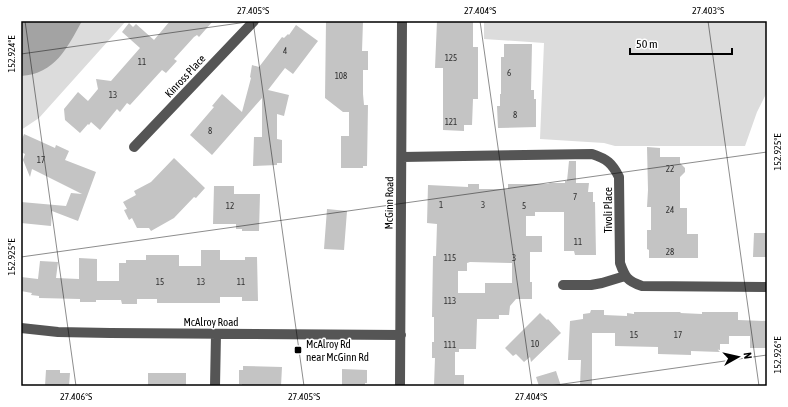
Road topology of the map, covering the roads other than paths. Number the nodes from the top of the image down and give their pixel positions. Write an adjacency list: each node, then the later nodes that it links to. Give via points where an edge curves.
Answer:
1 (254, 21): 3 (street, Kinross Place)
2 (402, 21): 4 (street, McGinn Road)
3 (134, 147)
4 (402, 157): 5 (street, Tivoli Place, via 592,154 605,159 614,166 620,177 620,263); 10 (street, McGinn Road)
5 (625, 276): 6 (street, via 597,284); 7 (street, via 632,283 642,286)
6 (563, 285)
7 (767, 287)
8 (21, 328): 9 (street, McAlroy Road, via 110,334)
9 (216, 334): 10 (street, McAlroy Road); 11 (street)
10 (401, 335): 12 (street, McGinn Road)
11 (216, 386)
12 (400, 386)

